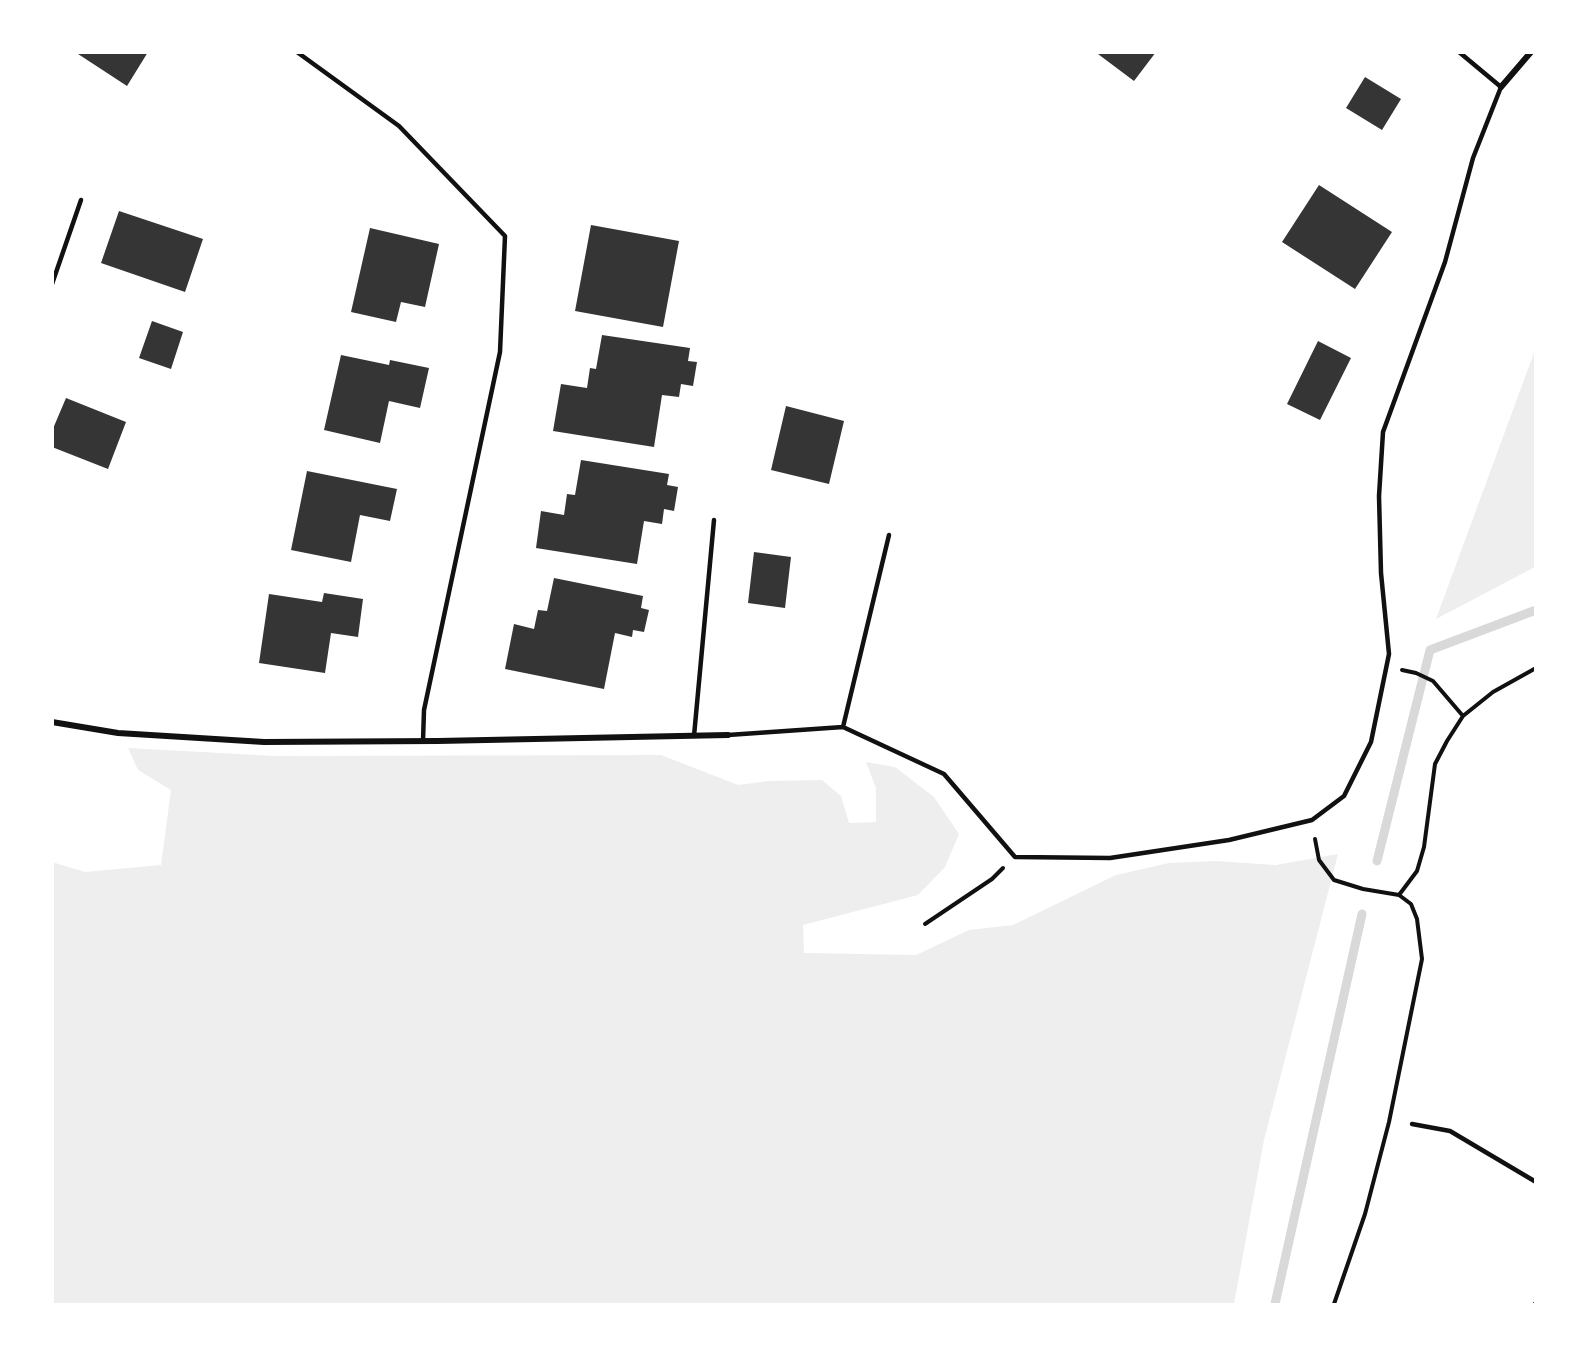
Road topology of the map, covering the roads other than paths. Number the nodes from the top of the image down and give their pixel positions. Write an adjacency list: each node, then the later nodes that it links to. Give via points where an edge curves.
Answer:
1 (297, 52): 13 (lane, via 399,126 505,236 500,352 424,710)
2 (1459, 52): 4 (lane)
3 (1532, 52): 4 (street)
4 (1501, 87): 10 (lane, via 1473,158 1445,262 1383,432 1379,496 1389,654 1371,742 1344,796 1312,820 1229,840 1110,858 1015,857 944,774)
5 (81, 200): 6 (lane)
6 (52, 284)
7 (714, 520): 12 (lane)
8 (889, 535): 10 (lane)
9 (52, 722): 13 (street, via 118,733 264,742)
10 (843, 727): 11 (lane)
11 (728, 735): 12 (street)
12 (694, 736): 13 (street)
13 (423, 741)
14 (1412, 1124): 15 (lane, via 1450,1131)
15 (1536, 1182)

